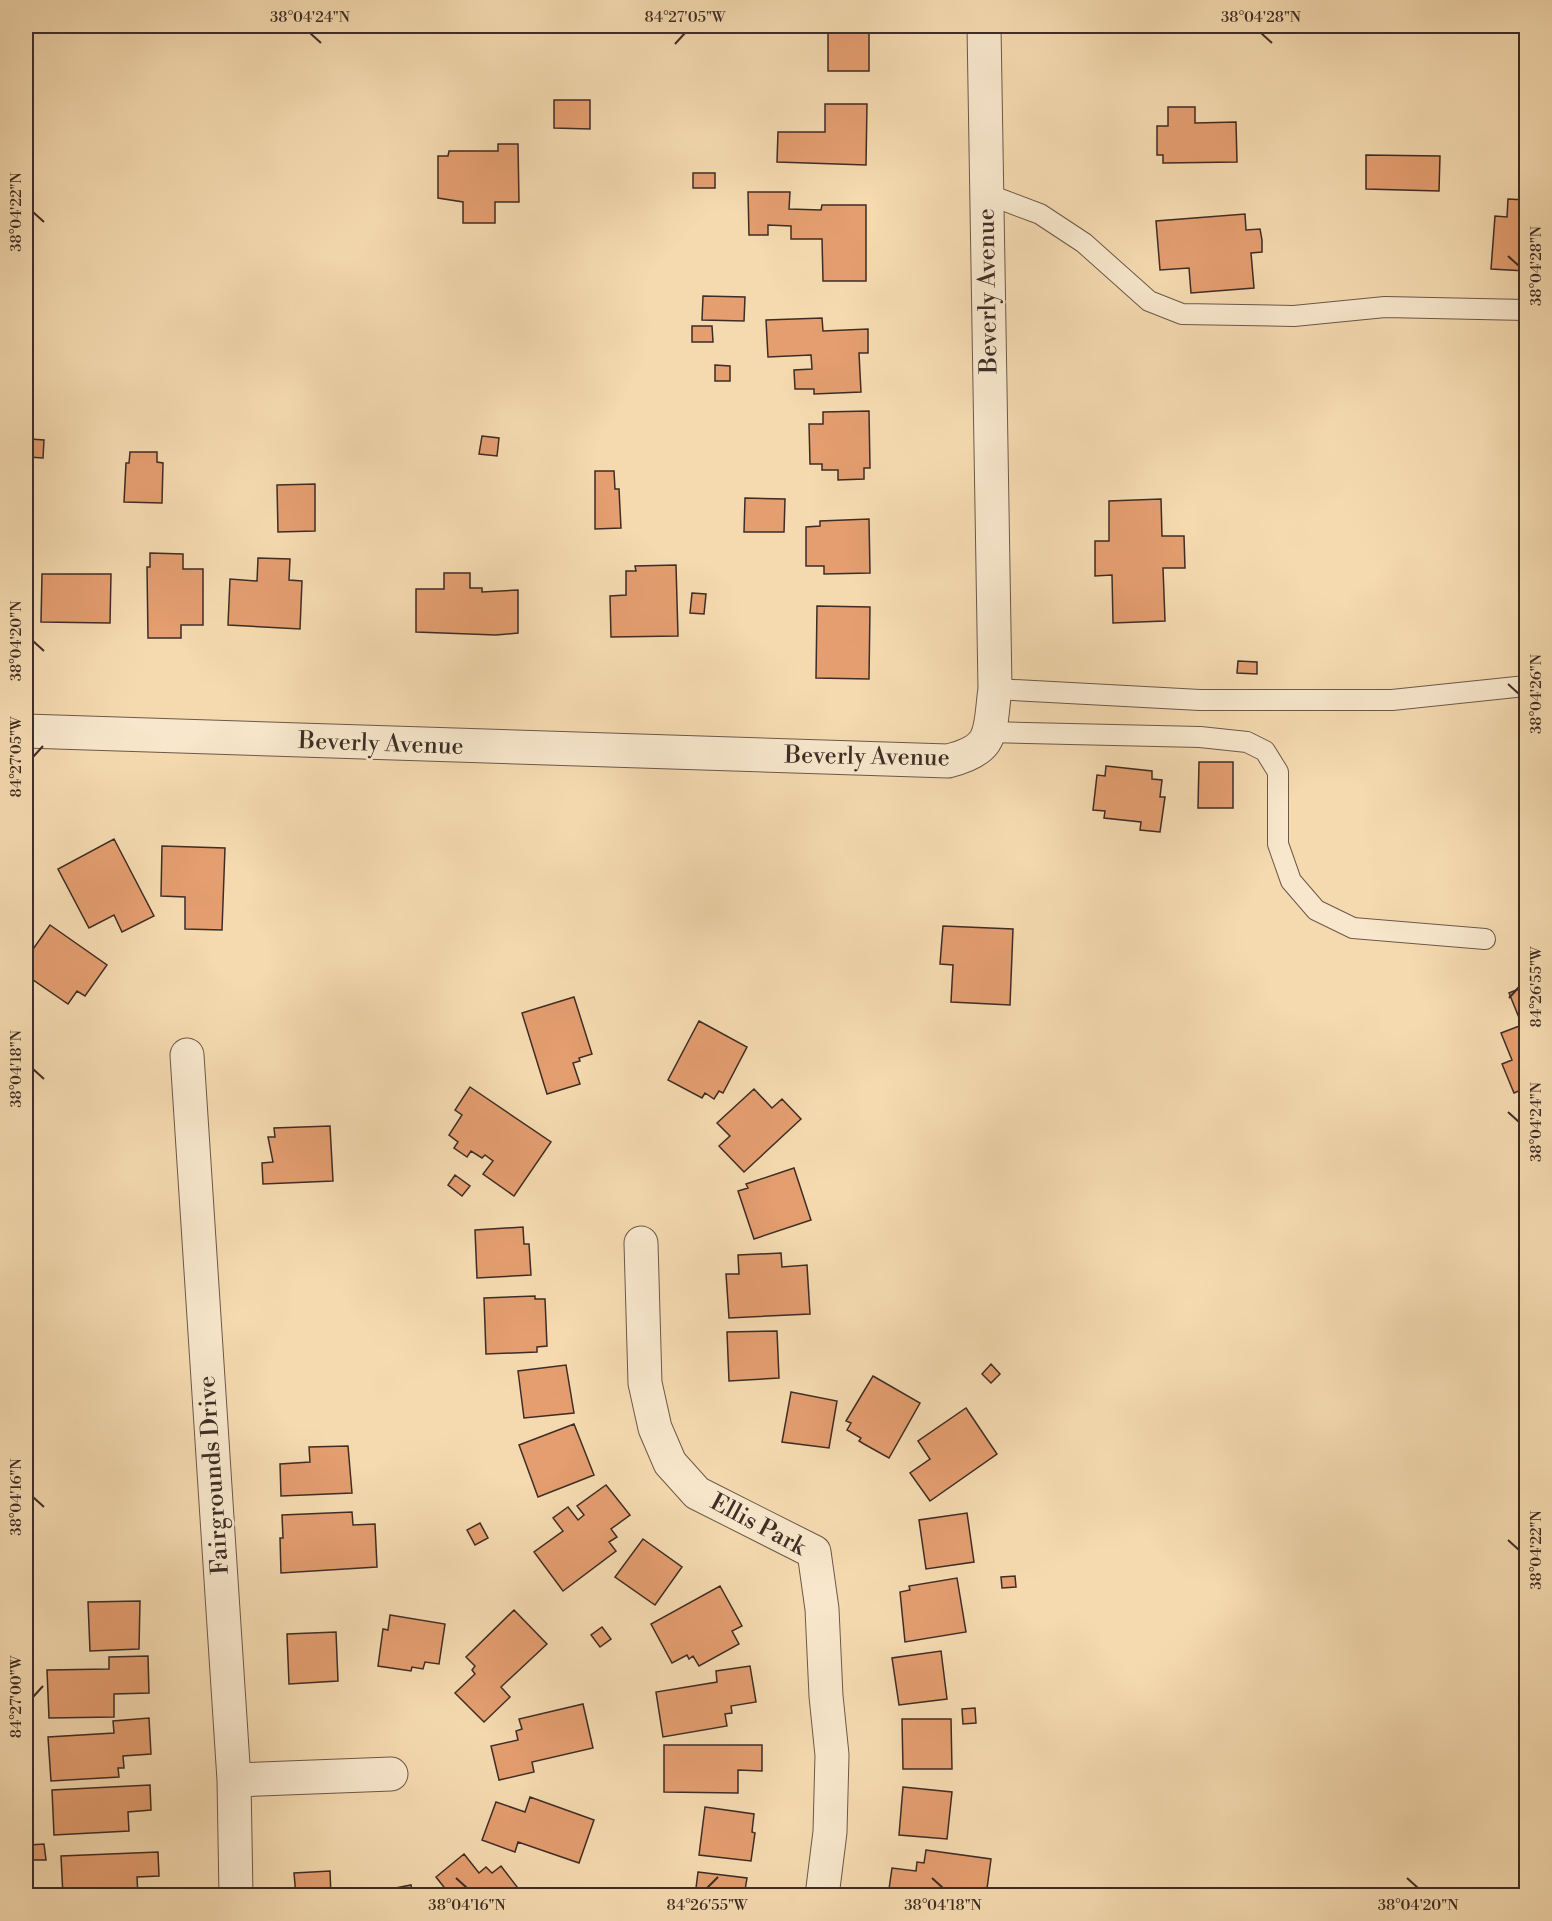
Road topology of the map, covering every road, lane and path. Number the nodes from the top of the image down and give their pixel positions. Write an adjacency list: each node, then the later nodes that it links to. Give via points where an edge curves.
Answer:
1 (984, 26): 2 (street, Beverly Avenue)
2 (987, 194): 3 (lane, via 1040,214 1084,243 1149,301 1182,314 1294,316 1385,307); 5 (street, Beverly Avenue)
3 (1527, 310)
4 (1527, 686): 5 (lane, via 1368,700 1200,700)
5 (995, 689): 7 (street, Beverly Avenue)
6 (26, 731): 7 (street, Beverly Avenue, via 948,761 983,746)
7 (989, 732): 8 (lane, via 1200,736 1247,742 1265,751 1278,772 1278,844 1291,881 1317,910 1353,928)
8 (1485, 939)
9 (187, 1055): 12 (street, Fairgrounds Drive)
10 (641, 1244): 14 (street, Ellis Park, via 645,1383 655,1428 670,1463 697,1493 814,1552 832,1755 830,1832)
11 (391, 1774): 12 (street)
12 (234, 1779): 13 (street, Fairgrounds Drive)
13 (236, 1896)
14 (822, 1896)

